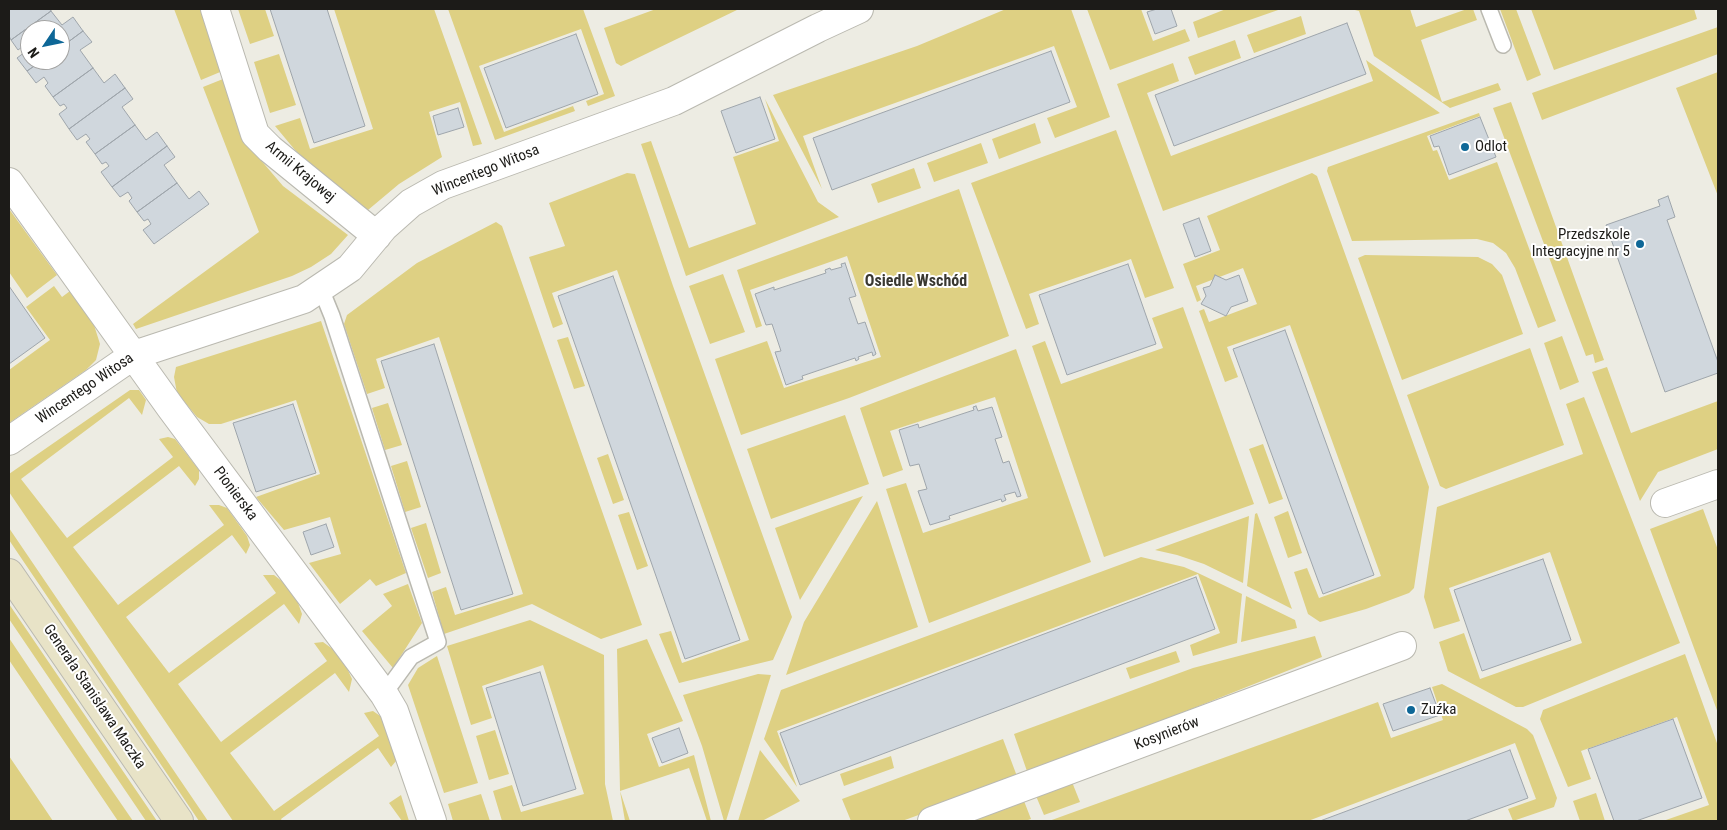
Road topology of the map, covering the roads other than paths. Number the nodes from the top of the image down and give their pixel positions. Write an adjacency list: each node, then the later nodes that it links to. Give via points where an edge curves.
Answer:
1 (215, 9): 6 (street, Armii Krajowej, via 255,134)
2 (859, 9): 6 (street, Wincentego Witosa, via 674,101 443,186 412,203)
3 (1489, 9): 4 (lane)
4 (1503, 45)
5 (9, 182): 8 (street, Pionierska)
6 (376, 236): 7 (street, Wincentego Witosa, via 350,268)
7 (320, 289): 8 (street, Wincentego Witosa, via 304,299); 14 (lane, via 332,316 438,642 411,657)
8 (134, 355): 9 (street, Wincentego Witosa); 14 (street, Pionierska)
9 (9, 441)
10 (1718, 484): 11 (street)
11 (1665, 504)
12 (9, 572): 15 (street, Generała Stanisława Maczka)
13 (1402, 646): 17 (street, Kosynierów)
14 (384, 694): 16 (street, Pionierska, via 394,711)
15 (179, 821)
16 (432, 821)
17 (932, 821)

